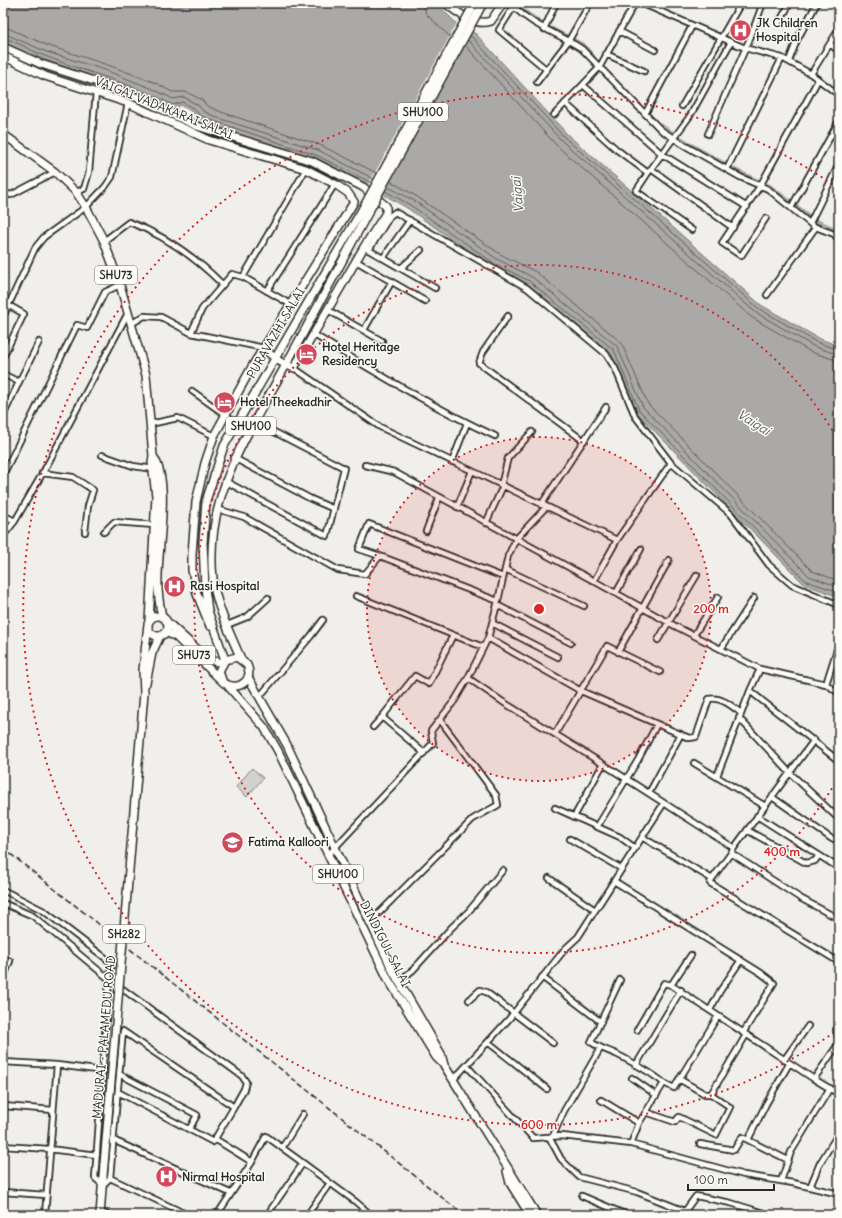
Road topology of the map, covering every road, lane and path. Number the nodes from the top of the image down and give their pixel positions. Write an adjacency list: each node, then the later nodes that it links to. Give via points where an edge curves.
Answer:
1 (445, 3): 12 (main road, via 459,13 484,23 491,21)
2 (474, 3): 14 (main road, SHU100)
3 (483, 3): 14 (main road, SHU100)
4 (556, 3): 17 (street)
5 (590, 3): 21 (street)
6 (635, 3): 19 (street)
7 (641, 3): 16 (street)
8 (741, 3): 20 (street)
9 (763, 3): 25 (street)
10 (790, 3): 15 (street)
11 (817, 3): 31 (street)
12 (503, 4)
13 (515, 6): 17 (street, via 526,19); 33 (street, via 500,30)
14 (474, 12): 63 (main road, SHU100, bridge)
15 (779, 23)
16 (692, 26): 20 (street); 44 (street)
17 (544, 27): 21 (street)
18 (839, 29): 23 (street)
19 (619, 31): 26 (street); 28 (street)
20 (721, 38): 22 (street); 43 (street)
21 (570, 39): 32 (street); 33 (street)
22 (731, 42): 25 (street); 49 (street, via 690,116)
23 (830, 44): 27 (street); 35 (street)
24 (3, 47): 72 (main road, VAIGAI VADAKARAI SALAI, via 40,64 100,83 142,100 197,126 312,161 362,188 386,206 386,213)
25 (745, 48): 30 (street); 48 (street)
26 (655, 50)
27 (839, 51)
28 (606, 54): 32 (street); 34 (street)
29 (3, 56): 39 (main road, VAIGAI VADAKARAI SALAI, via 45,76)
30 (782, 58): 31 (street); 52 (street)
31 (789, 61): 35 (street)
32 (600, 66): 38 (street); 44 (street)
33 (547, 70): 37 (street)
34 (644, 72)
35 (811, 74): 36 (street)
36 (818, 80): 40 (street); 57 (street)
37 (537, 82)
38 (583, 84): 42 (street); 50 (street)
39 (96, 92): 41 (main road, VAIGAI VADAKARAI SALAI); 58 (street, via 89,172 84,188)
40 (839, 95)
41 (128, 103): 53 (main road, VAIGAI VADAKARAI SALAI, via 209,140); 61 (street, via 112,177)
42 (565, 103): 45 (street); 54 (street, via 616,149)
43 (682, 106)
44 (646, 112): 49 (street, via 661,130)
45 (554, 115)
46 (839, 121): 60 (street)
47 (3, 134): 55 (main road, SHU73)
48 (708, 134)
49 (675, 137): 50 (street); 52 (street)
50 (662, 154): 54 (street); 62 (street)
51 (839, 164): 66 (street)
52 (728, 167): 57 (street)
53 (306, 169): 56 (main road, VAIGAI VADAKARAI SALAI); 77 (street)
54 (650, 171): 68 (street); 69 (street, via 636,191)
55 (55, 172): 58 (main road, SHU73); 59 (street, via 11,195)
56 (335, 184): 82 (street); 86 (main road, VAIGAI VADAKARAI SALAI, via 348,193 354,202)
57 (761, 184): 60 (street); 62 (street)
58 (76, 192): 61 (main road, SHU73)
59 (3, 193)
60 (792, 206): 66 (street)
61 (86, 207): 71 (main road, SHU73); 87 (street, via 44,237 35,248)
62 (747, 207): 68 (street)
63 (366, 209): 100 (main road, PURAVAZHI SALAI / SHU100); 101 (main road, PURAVAZHI SALAI / SHU100)
64 (766, 218): 68 (street, via 742,256 722,243)
65 (410, 220): 72 (street, via 395,212); 74 (street); 120 (street, via 527,288 606,354 615,368 635,416)
66 (811, 221): 67 (street)
67 (816, 227): 70 (street, via 834,234); 83 (street)
68 (733, 228)
69 (692, 230)
70 (839, 240)
71 (104, 241): 79 (street, via 129,222 175,246 204,266); 80 (main road, SHU73)
72 (366, 248): 74 (street); 75 (main road, VAIGAI VADAKARAI SALAI)
73 (421, 250): 76 (street)
74 (383, 258): 76 (street)
75 (356, 261): 78 (street); 88 (main road, VAIGAI VADAKARAI SALAI)
76 (401, 268): 81 (street)
77 (243, 277): 79 (street, via 232,274); 82 (street)
78 (392, 282): 84 (street); 93 (street)
79 (222, 284): 94 (street, via 202,309)
80 (120, 285): 89 (main road, SHU73); 125 (street, via 106,292 87,328 77,325)
81 (434, 288)
82 (267, 291): 86 (street)
83 (767, 295)
84 (425, 301)
85 (3, 302): 87 (street)
86 (290, 304): 98 (main road, VAIGAI VADAKARAI SALAI)
87 (9, 305): 91 (street); 99 (street, via 24,314)
88 (328, 310): 93 (street); 95 (main road, VAIGAI VADAKARAI SALAI)
89 (128, 313): 92 (main road, SHU73); 124 (street)
90 (508, 316): 116 (street, via 479,362)
91 (3, 317)
92 (131, 324): 94 (street, via 144,316 161,317); 112 (main road, SHU73, via 146,375)
93 (364, 330): 96 (street)
94 (191, 333): 98 (street)
95 (313, 334): 102 (main road, VAIGAI VADAKARAI SALAI); 111 (street, via 388,380)
96 (382, 341)
97 (38, 342): 104 (street)
98 (264, 348): 100 (main road); 107 (main road, VAIGAI VADAKARAI SALAI)
99 (3, 356)
100 (274, 358): 101 (main road); 110 (main road, PURAVAZHI SALAI / SHU100)
101 (286, 366): 102 (main road); 109 (main road, PURAVAZHI SALAI / SHU100)
102 (294, 368): 119 (street, via 380,427)
103 (3, 374): 104 (street)
104 (19, 382): 108 (street)
105 (192, 391): 107 (street)
106 (606, 408): 116 (street)
107 (226, 415): 110 (street); 114 (main road, VAIGAI VADAKARAI SALAI)
108 (3, 416)
109 (253, 421): 118 (main road, PURAVAZHI SALAI / SHU100); 133 (street, via 344,468)
110 (237, 423): 170 (main road, PURAVAZHI SALAI / SHU100, via 224,446 206,501 203,543 205,588 208,611)
111 (467, 423): 115 (street); 119 (street)
112 (150, 424): 114 (street, via 178,418); 122 (main road, SHU73)
113 (532, 432): 127 (street, via 508,458)
114 (214, 436): 170 (main road, VAIGAI VADAKARAI SALAI, via 196,502 192,570 198,594 215,639)
115 (495, 436)
116 (584, 441): 129 (street)
117 (102, 455): 122 (street, via 133,466)
118 (234, 458): 126 (main road, PURAVAZHI SALAI / SHU100); 133 (street)
119 (452, 462): 123 (street)
120 (671, 463): 143 (street); 158 (street, via 731,514 769,565 786,580)
121 (365, 465): 128 (street, via 394,472)
122 (156, 470): 137 (main road, SHU73); 160 (main road, SHU73, via 163,502 158,586)
123 (472, 471): 127 (street); 130 (street)
124 (42, 473): 135 (street); 139 (street, via 73,477 93,490)
125 (3, 475)
126 (225, 481): 132 (main road, PURAVAZHI SALAI / SHU100); 133 (street, via 327,536)
127 (502, 486): 129 (street); 136 (street)
128 (440, 498): 130 (street); 138 (street)
129 (541, 505): 131 (street)
130 (457, 507): 136 (street)
131 (546, 507): 142 (street); 143 (street)
132 (217, 509): 145 (street, via 244,517 338,570 365,574); 165 (main road, PURAVAZHI SALAI / SHU100, via 212,543 213,580)
133 (334, 509)
134 (3, 516): 135 (street)
135 (15, 522): 141 (street)
136 (486, 523): 142 (street)
137 (154, 525): 140 (street, via 114,522); 163 (main road, SHU73)
138 (426, 531)
139 (85, 532)
140 (104, 532)
141 (3, 536)
142 (516, 539): 147 (street); 150 (street)
143 (617, 540): 150 (street)
144 (641, 549): 151 (street)
145 (380, 556): 149 (street, via 359,549 369,524); 156 (street)
146 (669, 560): 159 (street)
147 (505, 569): 149 (street); 157 (street)
148 (697, 574): 162 (street)
149 (503, 577): 156 (street)
150 (594, 581): 151 (street)
151 (616, 593): 159 (street)
152 (356, 596): 167 (street)
153 (718, 597): 168 (street)
154 (268, 598): 165 (street, via 247,617)
155 (754, 598): 175 (street)
156 (497, 603): 164 (street); 172 (street)
157 (584, 606)
158 (839, 606)
159 (642, 608): 162 (street); 176 (street)
160 (164, 619): 163 (main road, via 153,617); 166 (main road, SHU73, via 168,627); 179 (main road, SHU73, via 208,660)
161 (323, 620): 191 (street)
162 (669, 622): 168 (street); 171 (street)
163 (148, 623): 166 (main road, SHU73, via 148,630 152,634); 190 (main road, MADURAI - PALAMEDU ROAD / SH282, via 143,670)
164 (492, 623): 169 (street); 177 (street)
165 (227, 625): 178 (main road, PURAVAZHI SALAI / SHU100)
166 (163, 634): 184 (main road, SHU73, via 175,636); 190 (main road, MADURAI - PALAMEDU ROAD / SH282, via 152,653)
167 (453, 635): 174 (street); 193 (street, via 429,684 415,676)
168 (694, 636): 175 (street)
169 (488, 638): 174 (street); 187 (street)
170 (218, 640): 179 (main road, PURAVAZHI SALAI / SHU100)
171 (658, 640)
172 (571, 643)
173 (839, 646): 185 (street)
174 (483, 647): 183 (street)
175 (721, 649): 180 (street)
176 (618, 652): 181 (street); 187 (street, via 607,646)
177 (558, 657)
178 (241, 659): 179 (main road, via 233,657); 182 (main road, SHU100, via 249,668)
179 (224, 661): 184 (main road, SHU100, via 219,671)
180 (760, 669): 185 (street); 188 (street)
181 (660, 672)
182 (248, 677): 186 (main road, via 242,685); 191 (main road, DINDIGUL SALAI / SHU100)
183 (468, 678): 194 (street); 197 (street)
184 (222, 680): 186 (main road, SHU100)
185 (826, 684): 189 (street)
186 (228, 686): 224 (main road, DINDIGUL SALAI / SHU100, via 264,727)
187 (581, 691): 195 (street); 197 (street)
188 (750, 691): 192 (street); 199 (street)
189 (839, 692)
190 (144, 693): 306 (main road, MADURAI - PALAMEDU ROAD / SH282, bridge)
191 (260, 696): 220 (main road, DINDIGUL SALAI / SHU100, via 287,745)
192 (740, 716): 198 (street, via 721,700 709,699 696,737 689,738); 204 (street); 205 (street)
193 (382, 717): 196 (street); 200 (street)
194 (440, 720): 200 (street, via 431,731 433,744); 236 (street, via 496,795 498,805 473,819)
195 (657, 724): 198 (street); 206 (street)
196 (373, 727)
197 (556, 734): 203 (street)
198 (681, 734): 207 (street)
199 (814, 740): 201 (street); 204 (street)
200 (424, 753): 220 (street)
201 (839, 761)
202 (694, 763): 205 (street)
203 (603, 764): 206 (street); 213 (street)
204 (790, 772): 208 (street); 214 (street)
205 (717, 776): 210 (street)
206 (627, 778): 207 (street); 215 (street)
207 (649, 793): 209 (street)
208 (772, 797): 210 (street); 219 (street)
209 (664, 803): 217 (street); 222 (street)
210 (765, 806): 212 (street)
211 (555, 808): 213 (street)
212 (757, 816): 216 (street); 225 (street)
213 (574, 817): 215 (street)
214 (839, 819)
215 (597, 827): 221 (street, via 620,837)
216 (747, 830): 222 (street); 225 (street, via 806,863 815,860)
217 (642, 837): 221 (street); 230 (street)
218 (570, 839): 227 (street)
219 (832, 839)
220 (335, 847): 224 (street); 236 (main road, DINDIGUL SALAI / SHU100)
221 (635, 848): 227 (street)
222 (734, 848): 223 (street)
223 (730, 853): 230 (street); 235 (street, via 800,898)
224 (328, 855): 265 (main road, DINDIGUL SALAI / SHU100, via 388,979 436,1057)
225 (819, 855): 226 (street)
226 (838, 866)
227 (622, 869): 231 (street)
228 (503, 870): 245 (street, via 468,912 413,970)
229 (549, 878): 234 (street)
230 (712, 879): 240 (street, via 710,883)
231 (614, 881): 234 (street); 239 (street)
232 (3, 890): 243 (street, via 44,911 112,963)
233 (3, 903): 243 (street, via 33,916)
234 (595, 910): 241 (street, via 578,937)
235 (839, 919)
236 (369, 923): 245 (main road, DINDIGUL SALAI / SHU100)
237 (691, 955): 246 (street)
238 (3, 958): 242 (street, via 10,961)
239 (741, 960): 249 (street); 256 (street, via 774,983)
240 (839, 962)
241 (542, 977): 250 (street); 252 (street)
242 (3, 979)
243 (109, 979): 268 (street); 283 (street, via 242,1076 246,1082 244,1090)
244 (620, 980): 252 (street)
245 (399, 981): 265 (main road, DINDIGUL SALAI / SHU100, via 441,1054)
246 (671, 985): 247 (street); 255 (street, via 664,983)
247 (681, 990): 249 (street); 266 (street)
248 (469, 1000): 250 (street, via 480,990)
249 (710, 1010): 251 (street)
250 (514, 1013): 257 (street); 259 (street)
251 (718, 1016): 256 (street); 271 (street)
252 (601, 1022): 260 (street, via 591,1042)
253 (808, 1026): 261 (street)
254 (839, 1026): 258 (street, via 836,1030)
255 (637, 1030)
256 (745, 1034): 261 (street); 278 (street)
257 (488, 1042): 267 (street); 276 (street)
258 (839, 1042): 272 (street)
259 (553, 1043)
260 (600, 1049): 266 (street, via 614,1053); 290 (street)
261 (784, 1060): 263 (street)
262 (3, 1062): 264 (street)
263 (789, 1064): 272 (street); 294 (street)
264 (57, 1065): 268 (street); 284 (street)
265 (444, 1065): 273 (main road, DINDIGUL SALAI / SHU100)
266 (636, 1065): 274 (street)
267 (467, 1066): 273 (street); 290 (street, via 533,1138)
268 (104, 1071): 301 (street)
269 (120, 1074): 277 (street); 283 (street, via 124,1031); 288 (street, via 197,1115)
270 (632, 1078): 280 (street)
271 (680, 1079): 274 (street, via 674,1088); 278 (street, via 705,1094)
272 (814, 1079): 275 (street)
273 (453, 1080): 305 (main road, DINDIGUL SALAI / SHU100)
274 (664, 1083): 280 (street)
275 (830, 1088): 279 (street); 302 (street)
276 (547, 1089)
277 (118, 1092): 288 (street); 293 (street)
278 (711, 1094): 285 (street, via 730,1107 716,1135 679,1117 675,1122)
279 (839, 1094)
280 (656, 1095): 285 (street)
281 (601, 1100): 287 (street)
282 (3, 1106): 284 (street)
283 (234, 1107): 291 (street)
284 (53, 1110): 299 (street)
285 (646, 1112): 287 (street)
286 (303, 1114): 298 (street)
287 (639, 1123): 295 (street)
288 (190, 1128): 291 (street, via 214,1142)
289 (839, 1130): 292 (street)
290 (551, 1136): 295 (street); 316 (street, via 560,1160 579,1177 637,1192)
291 (215, 1139): 303 (street)
292 (835, 1139): 300 (street); 310 (street, via 820,1163)
293 (113, 1140): 306 (street); 312 (street)
294 (748, 1140): 296 (street, via 742,1137 734,1150); 302 (street)
295 (631, 1144): 307 (street, via 744,1175)
296 (700, 1144)
297 (3, 1146): 299 (street)
298 (282, 1148): 303 (street, via 266,1136); 304 (street)
299 (49, 1149): 301 (street); 314 (street)
300 (839, 1151)
301 (97, 1155): 309 (street, via 95,1178)
302 (788, 1160): 307 (street)
303 (252, 1162): 312 (street)
304 (303, 1163): 308 (street); 322 (street)
305 (507, 1169): 325 (main road, DINDIGUL SALAI / SHU100, via 510,1183); 326 (main road, DINDIGUL SALAI / SHU100)
306 (106, 1177): 309 (main road, MADURAI - PALAMEDU ROAD / SH282); 320 (street)
307 (781, 1181): 310 (street)
308 (330, 1182): 323 (street); 324 (street)
309 (102, 1185): 317 (main road, MADURAI - PALAMEDU ROAD / SH282)
310 (810, 1187): 313 (street)
311 (3, 1192): 314 (street)
312 (230, 1193): 321 (street)
313 (839, 1194)
314 (46, 1195): 318 (street)
315 (582, 1196): 327 (street)
316 (685, 1211): 328 (street); 329 (street, via 696,1196)
317 (100, 1213): 319 (street)
318 (45, 1215)
319 (108, 1215)
320 (188, 1215)
321 (217, 1215)
322 (267, 1215)
323 (307, 1215)
324 (371, 1215)
325 (530, 1215)
326 (537, 1215)
327 (627, 1215)
328 (693, 1215)
329 (770, 1215)

